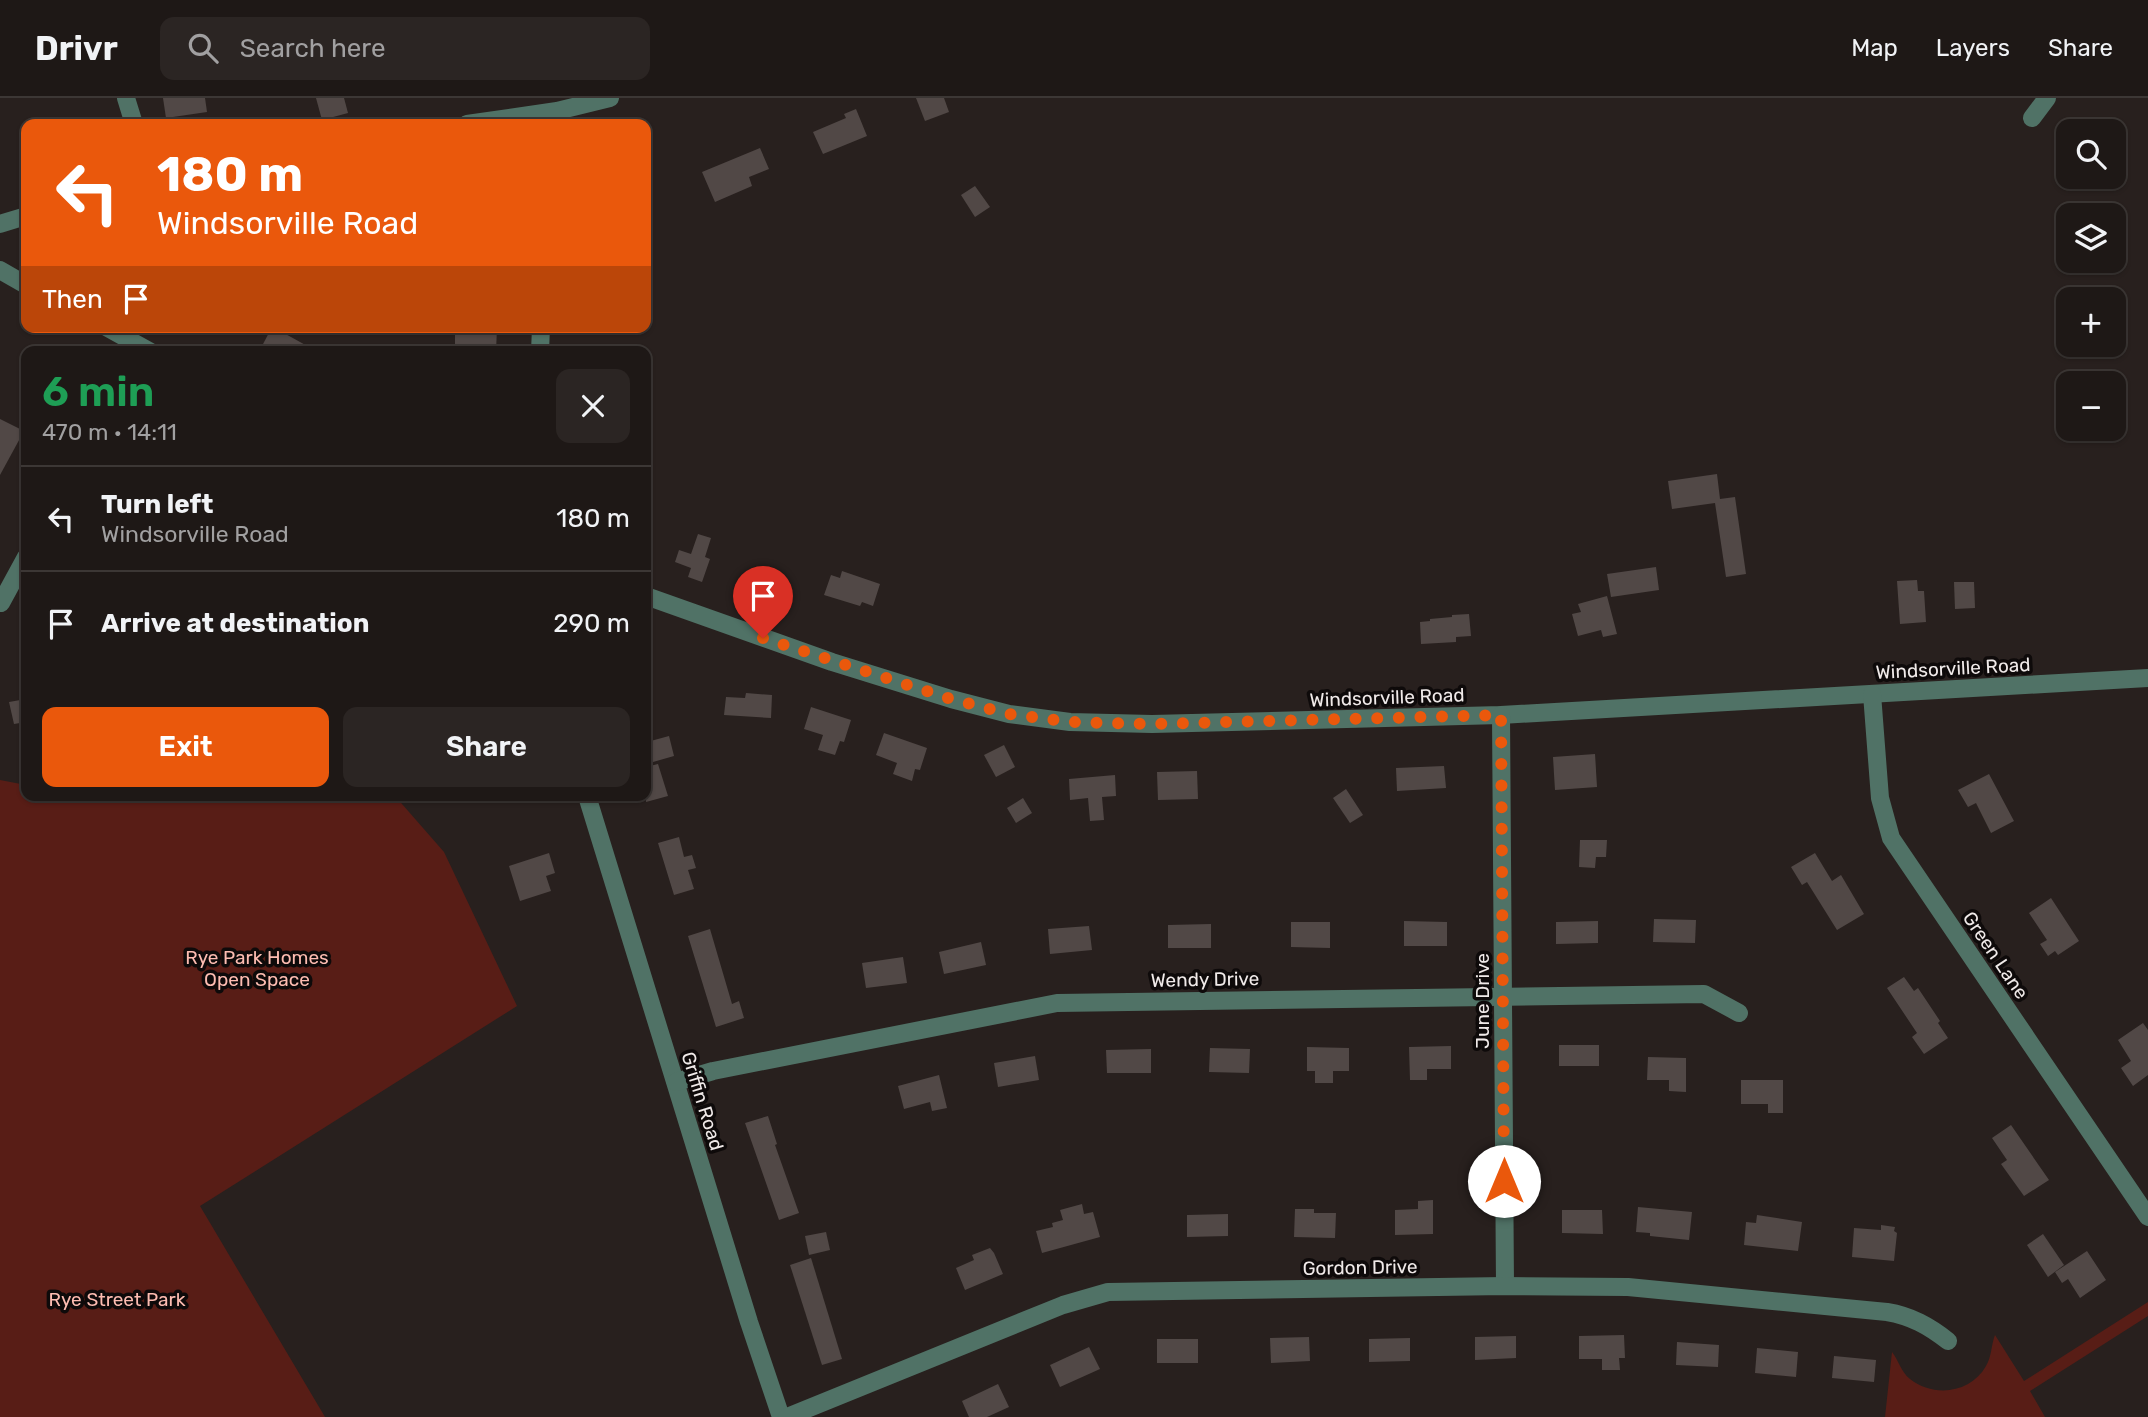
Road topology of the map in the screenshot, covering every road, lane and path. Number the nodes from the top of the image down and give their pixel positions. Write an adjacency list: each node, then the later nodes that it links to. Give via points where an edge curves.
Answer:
1 (126, 98): 6 (street)
2 (610, 98): 4 (street)
3 (2046, 98): 5 (street)
4 (556, 117): 7 (street)
5 (2032, 118)
6 (132, 119)
7 (531, 119)
8 (21, 218): 9 (street)
9 (0, 224)
10 (0, 270): 11 (street)
11 (21, 282)
12 (116, 333): 13 (street)
13 (137, 346)
14 (21, 565): 16 (street)
15 (651, 598): 19 (street, Windsorville Road, via 832,662 1009,714 1070,722 1152,724)
16 (1, 603)
17 (2148, 678): 18 (street, Windsorville Road)
18 (1872, 694): 19 (street, Windsorville Road); 24 (street, Green Lane, via 1880,798 1891,838)
19 (1501, 715): 21 (street, June Drive)
20 (589, 801): 23 (street, Griffin Road)
21 (1503, 996): 22 (street, Wendy Drive, via 1704,994); 23 (street, Wendy Drive, via 1057,1003); 25 (street, June Drive)
22 (1739, 1013)
23 (676, 1082): 27 (street, Griffin Road)
24 (2148, 1217)
25 (1505, 1286): 26 (street, Gordon Drive, via 1628,1287 1887,1312 1920,1322); 28 (street, Gordon Drive, via 1108,1292 1063,1305)
26 (1948, 1341)
27 (780, 1417)
28 (787, 1417)

